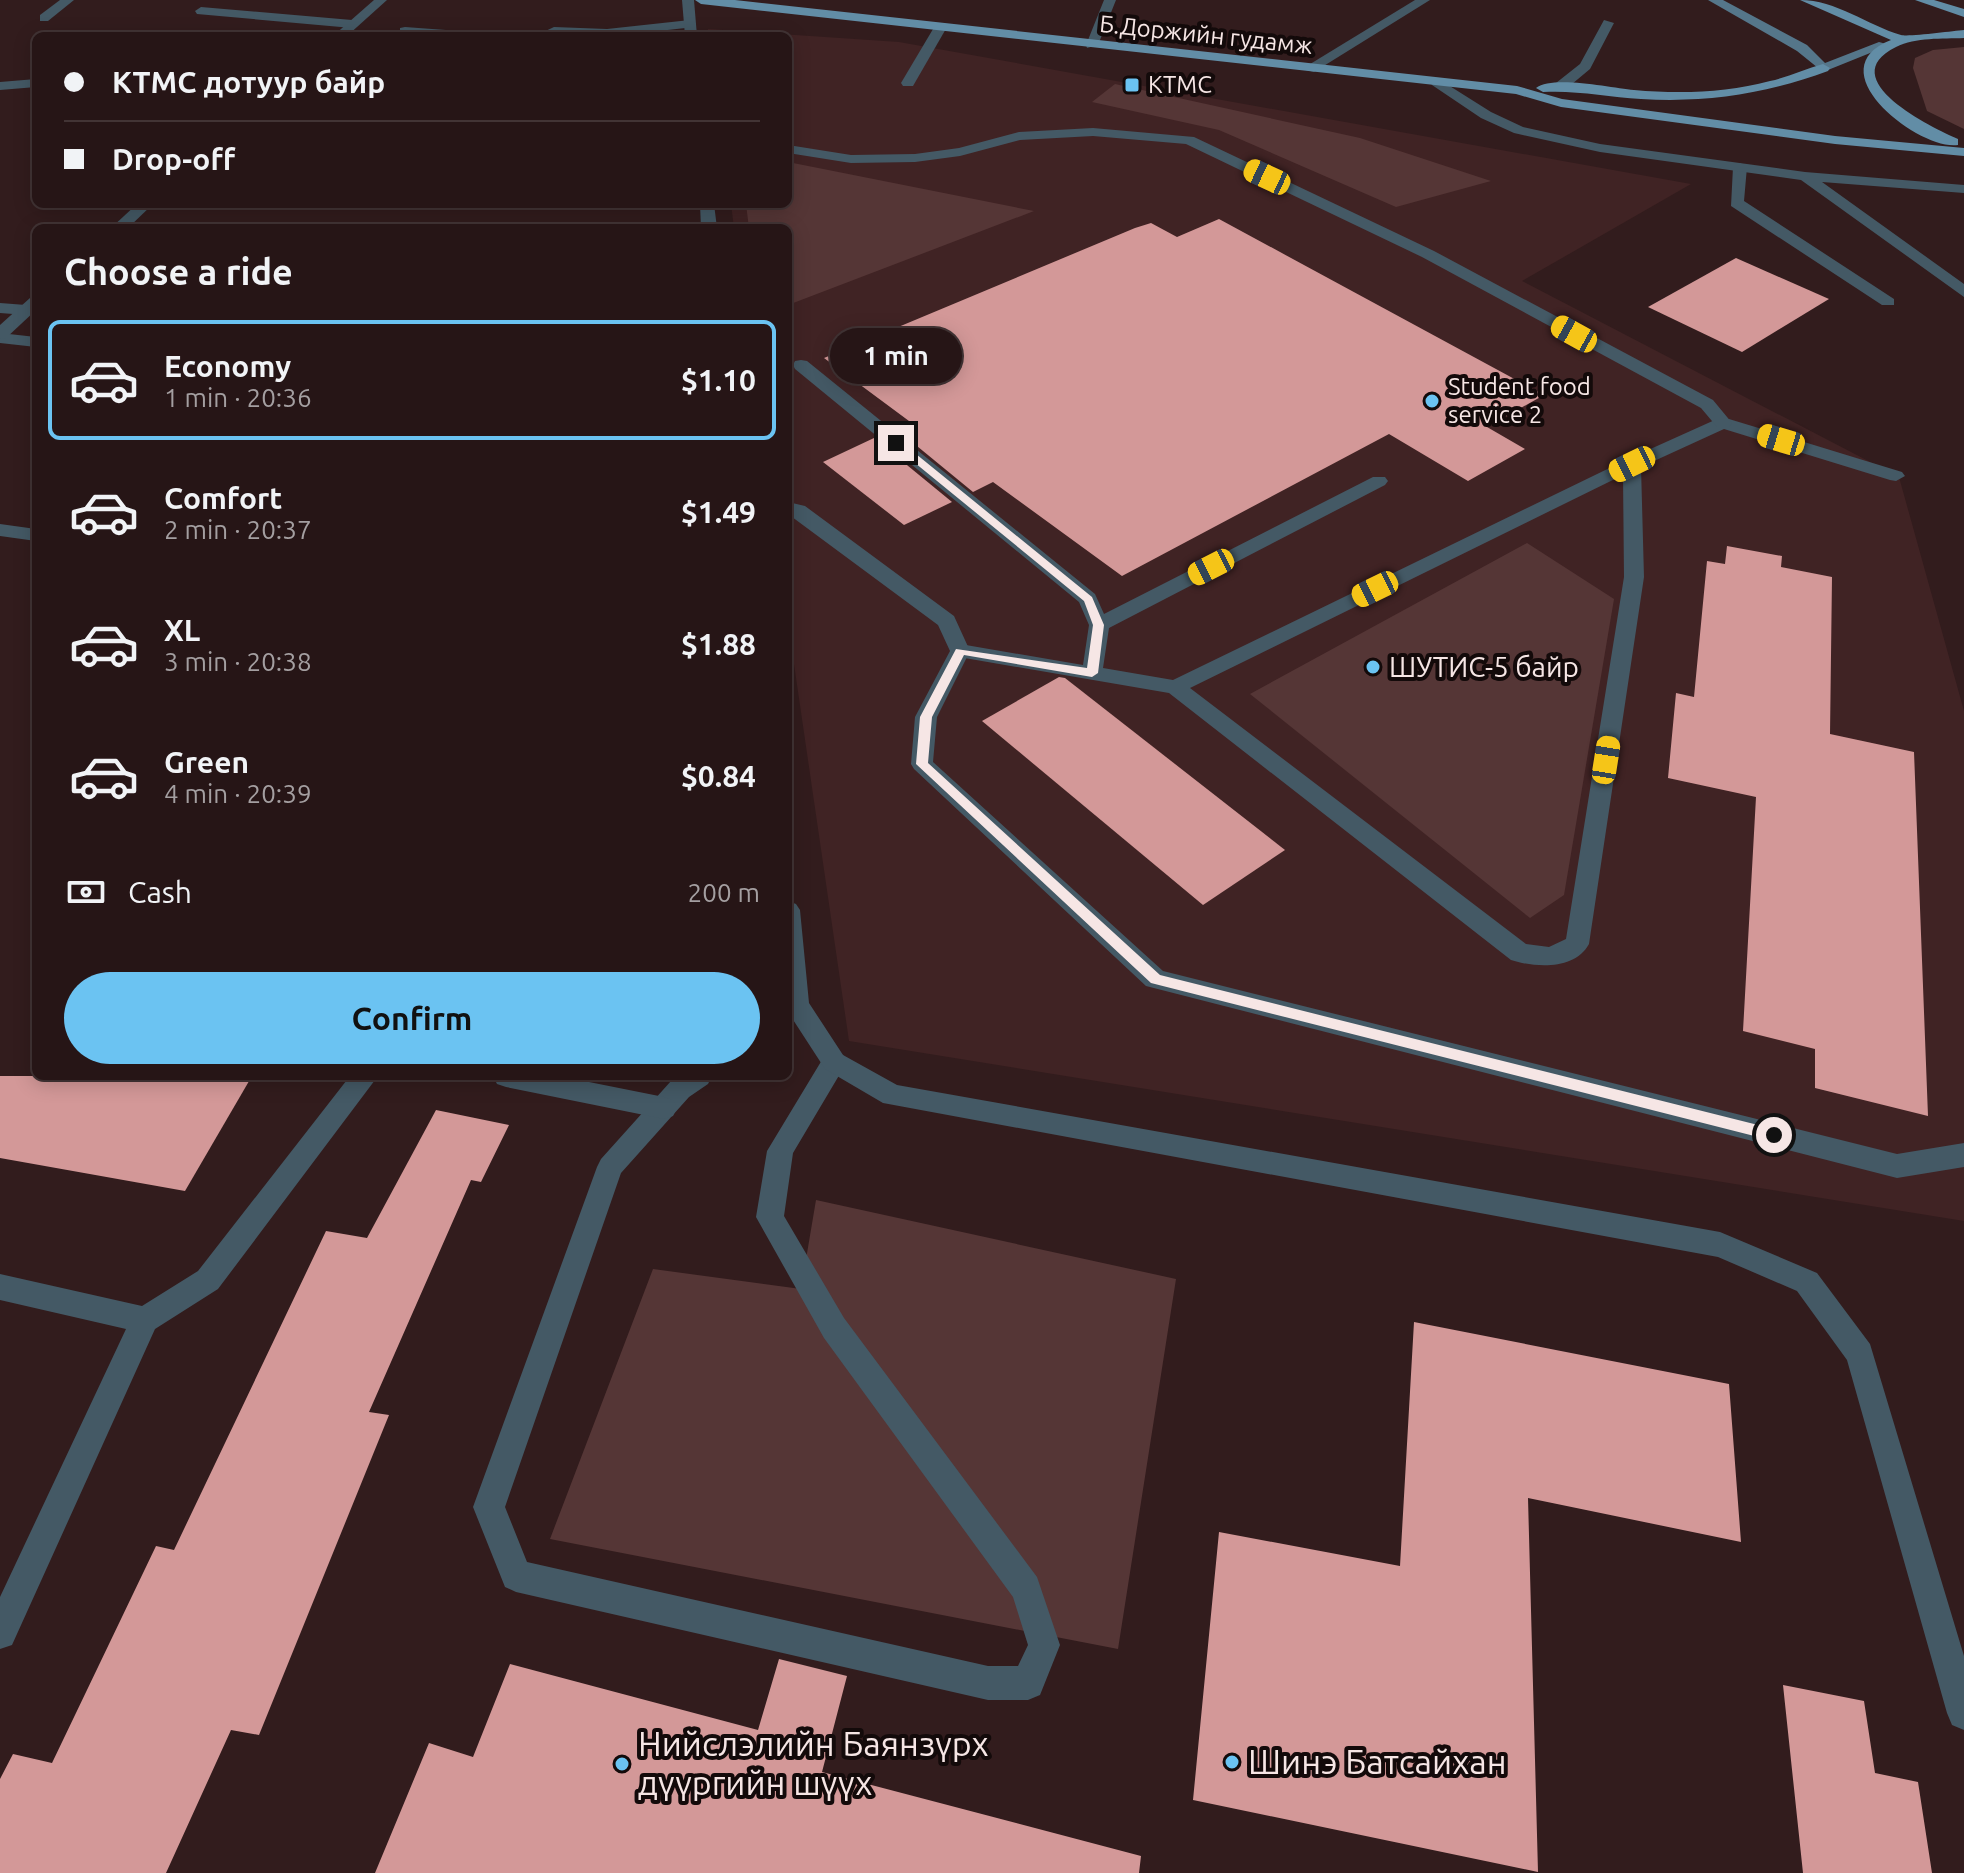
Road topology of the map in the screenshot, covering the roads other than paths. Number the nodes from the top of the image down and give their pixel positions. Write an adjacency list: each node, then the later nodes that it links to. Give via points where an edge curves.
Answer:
1 (68, 0): 12 (street)
2 (381, 0): 14 (street)
3 (688, 0): 16 (street)
4 (701, 0): 15 (main road, Б.Доржийн гудамж)
5 (1110, 0): 25 (street)
6 (1424, 0): 28 (street)
7 (1714, 0): 27 (street, via 1792,41)
8 (1806, 0): 24 (main road)
9 (1921, 0): 11 (main road)
10 (201, 11): 14 (street)
11 (1964, 13)
12 (44, 18)
13 (1608, 23): 33 (street, via 1585,66)
14 (352, 24): 18 (street)
15 (941, 27): 25 (main road, Б.Доржийн гудамж); 31 (street)
16 (691, 30): 22 (street)
17 (405, 31): 19 (street)
18 (343, 32)
19 (419, 32)
20 (551, 32): 21 (street)
21 (580, 32)
22 (635, 32)
23 (1964, 34): 24 (main road)
24 (1900, 39): 26 (main road)
25 (1092, 45): 28 (main road, Б.Доржийн гудамж)
26 (1884, 45): 27 (street); 35 (main road, via 1873,55 1869,78 1888,106 1916,128)
27 (1823, 68): 33 (main road, via 1756,91 1720,96 1640,95)
28 (1309, 69): 29 (main road, Б.Доржийн гудамж)
29 (1437, 82): 34 (main road, Б.Доржийн гудамж); 38 (street, via 1519,130 1600,148)
30 (32, 83): 32 (street)
31 (908, 83)
32 (0, 86)
33 (1561, 86): 34 (main road)
34 (1517, 90): 37 (main road, via 1576,105)
35 (1964, 145)
36 (792, 150): 50 (street, via 851,159 915,158 1019,136 1093,132 1189,140 1428,254 1707,404)
37 (1964, 152)
38 (1740, 167): 39 (street); 44 (street, via 1736,203)
39 (1805, 176): 40 (street); 43 (street)
40 (1964, 189)
41 (142, 208): 42 (street)
42 (124, 224)
43 (1964, 292)
44 (1888, 302)
45 (31, 306): 46 (street); 47 (street)
46 (0, 308)
47 (0, 336): 48 (street)
48 (32, 341)
49 (801, 365): 57 (street, via 1088,599)
50 (1723, 423): 51 (street); 52 (street)
51 (1632, 464): 60 (street); 60 (street, via 1634,577 1577,944 1552,957 1520,953)
52 (1896, 476)
53 (1379, 481): 57 (street)
54 (792, 509): 58 (street, via 947,621)
55 (0, 530): 56 (street)
56 (32, 534)
57 (1099, 625): 59 (street)
58 (960, 651): 59 (street); 67 (street, via 926,717 922,764 1155,979 1897,1166)
59 (1092, 673): 60 (street)
60 (1175, 687)
61 (793, 1008): 62 (street)
62 (834, 1062): 66 (street, via 780,1151 770,1217 834,1328 1026,1588 1044,1645 1028,1683 988,1683 516,1576 489,1507 610,1167); 71 (street, via 892,1095 1720,1245 1807,1282 1860,1354)
63 (362, 1080): 69 (street, via 208,1280)
64 (526, 1080): 66 (street)
65 (693, 1080): 66 (street)
66 (664, 1108)
67 (1964, 1155)
68 (0, 1287): 69 (street)
69 (145, 1320): 70 (street)
70 (0, 1633)
71 (1964, 1713)

